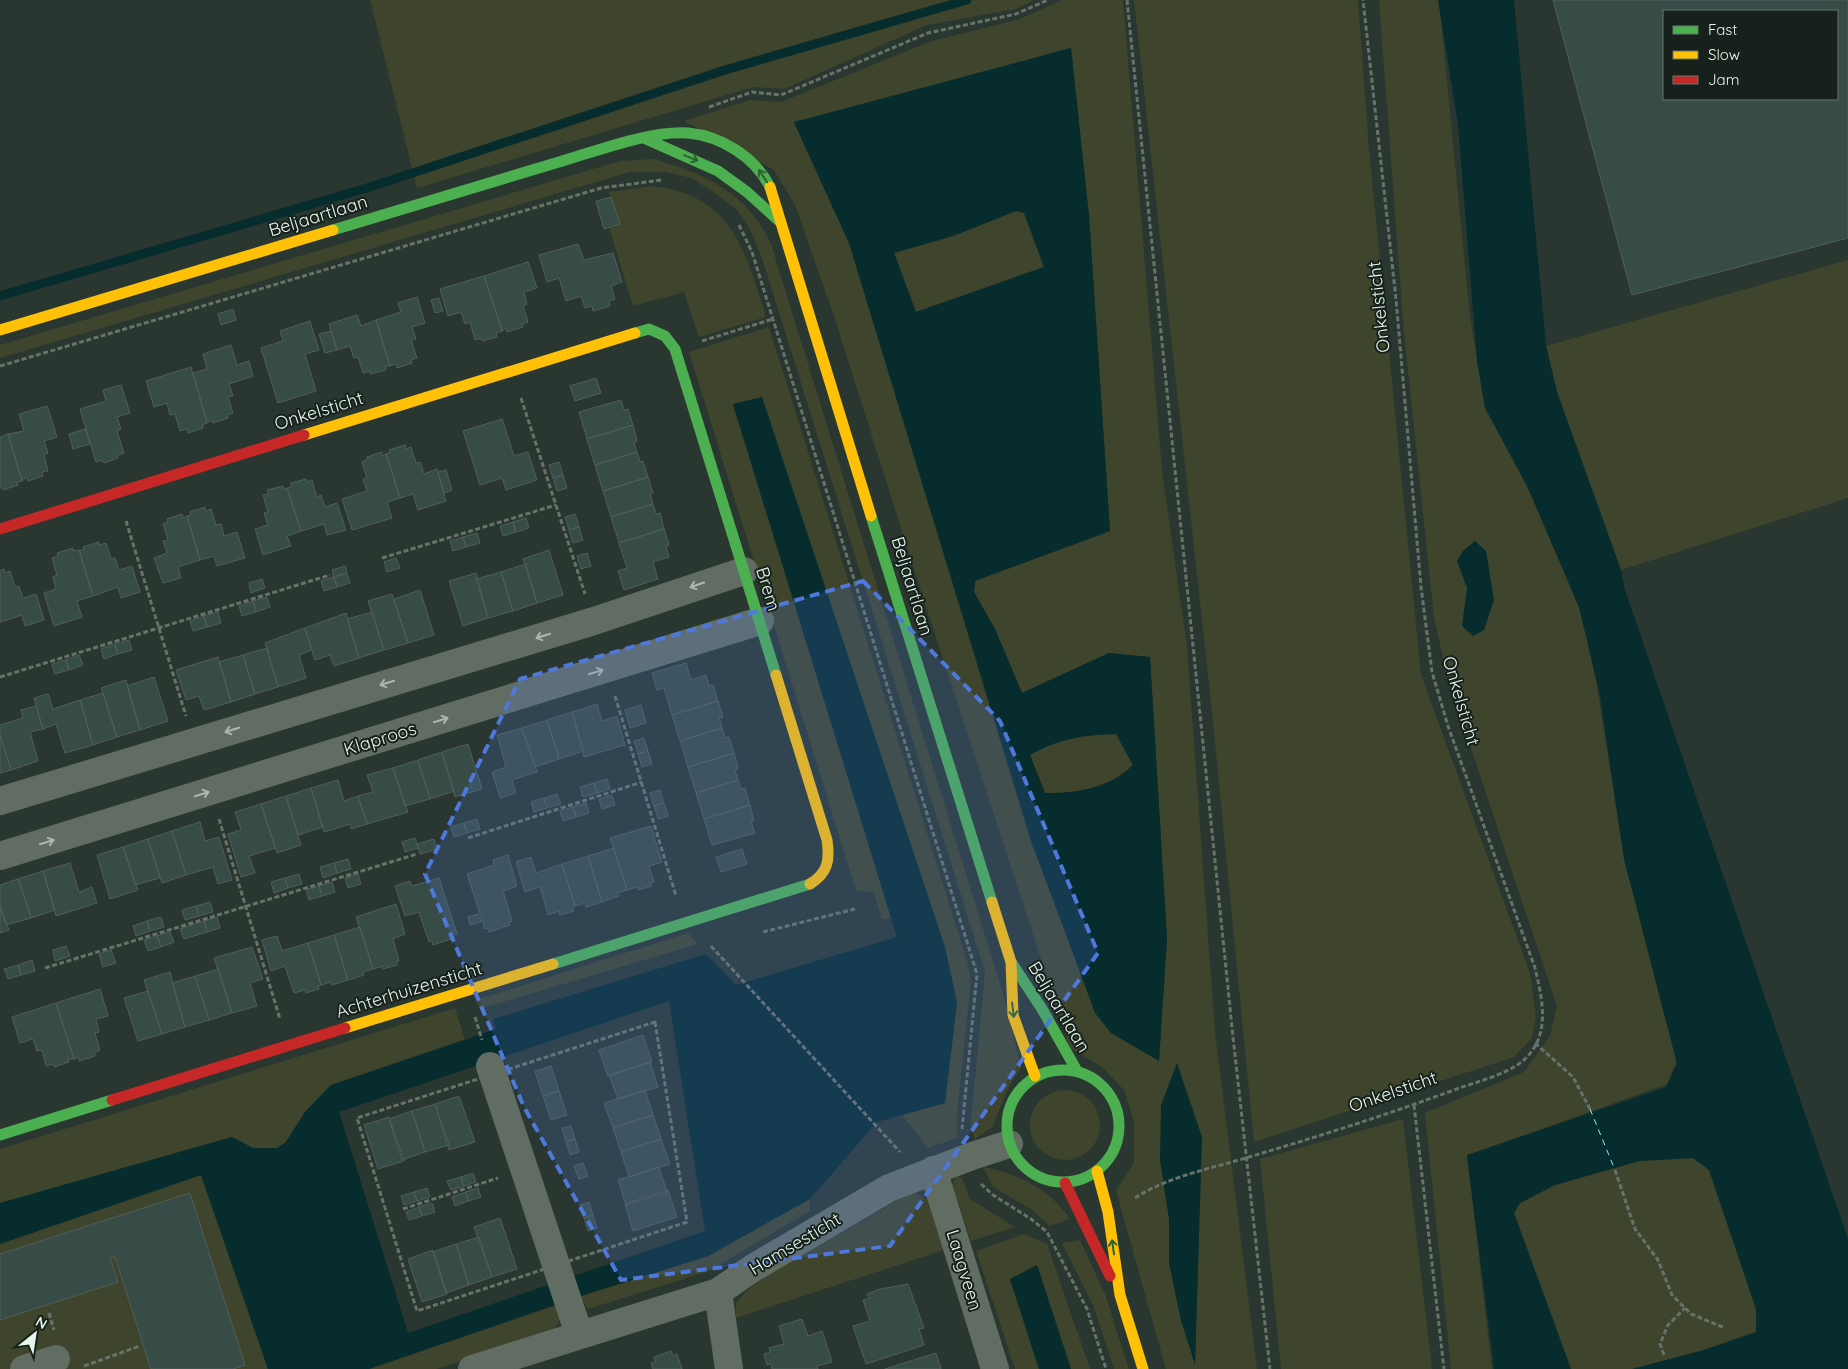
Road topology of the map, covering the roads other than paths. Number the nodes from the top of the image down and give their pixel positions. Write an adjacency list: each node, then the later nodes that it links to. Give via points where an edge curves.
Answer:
1 (646, 139): 2 (street, one-way to 2, via 718,171); 2 (street, Beljaartlaan, one-way to 1, via 774,197 763,174 727,145 686,132); 4 (street, Beljaartlaan, via 610,147)
2 (779, 221): 11 (street, Beljaartlaan)
3 (649, 328): 5 (street, Onkelsticht); 6 (street, Brem, via 665,336 675,349)
4 (0, 330)
5 (0, 529)
6 (744, 571): 7 (street, Brem); 8 (street, one-way to 8, via 594,621)
7 (760, 621): 9 (street, Klaproos, one-way to 7); 10 (street, Brem, via 828,840 830,857)
8 (0, 801)
9 (0, 856)
10 (826, 873): 15 (street, Achterhuizensticht, via 808,885)
11 (1010, 962): 13 (street, Beljaartlaan, via 1042,1009); 14 (street, Beljaartlaan, one-way to 14, via 1013,1015)
12 (490, 1066): 22 (street)
13 (1077, 1071): 14 (street, via 1050,1071); 18 (street, via 1100,1082 1115,1103 1120,1128 1114,1152)
14 (1035, 1076): 16 (street, via 1016,1094 1007,1118)
15 (0, 1135)
16 (1009, 1144): 17 (street, Hamsesticht); 19 (street, via 1022,1165 1041,1178)
17 (933, 1170): 20 (street, Hamsesticht, via 889,1188); 27 (street, Laagveen)
18 (1097, 1172): 19 (street); 21 (street, one-way to 18, via 1108,1212)
19 (1065, 1183): 21 (street)
20 (718, 1292): 22 (street, Hamsesticht); 26 (street)
21 (1120, 1295): 28 (street)
22 (575, 1324): 25 (street, Hamsesticht)
23 (66, 1364): 24 (street)
24 (24, 1369)
25 (472, 1369)
26 (729, 1369)
27 (995, 1369)
28 (1143, 1369)

